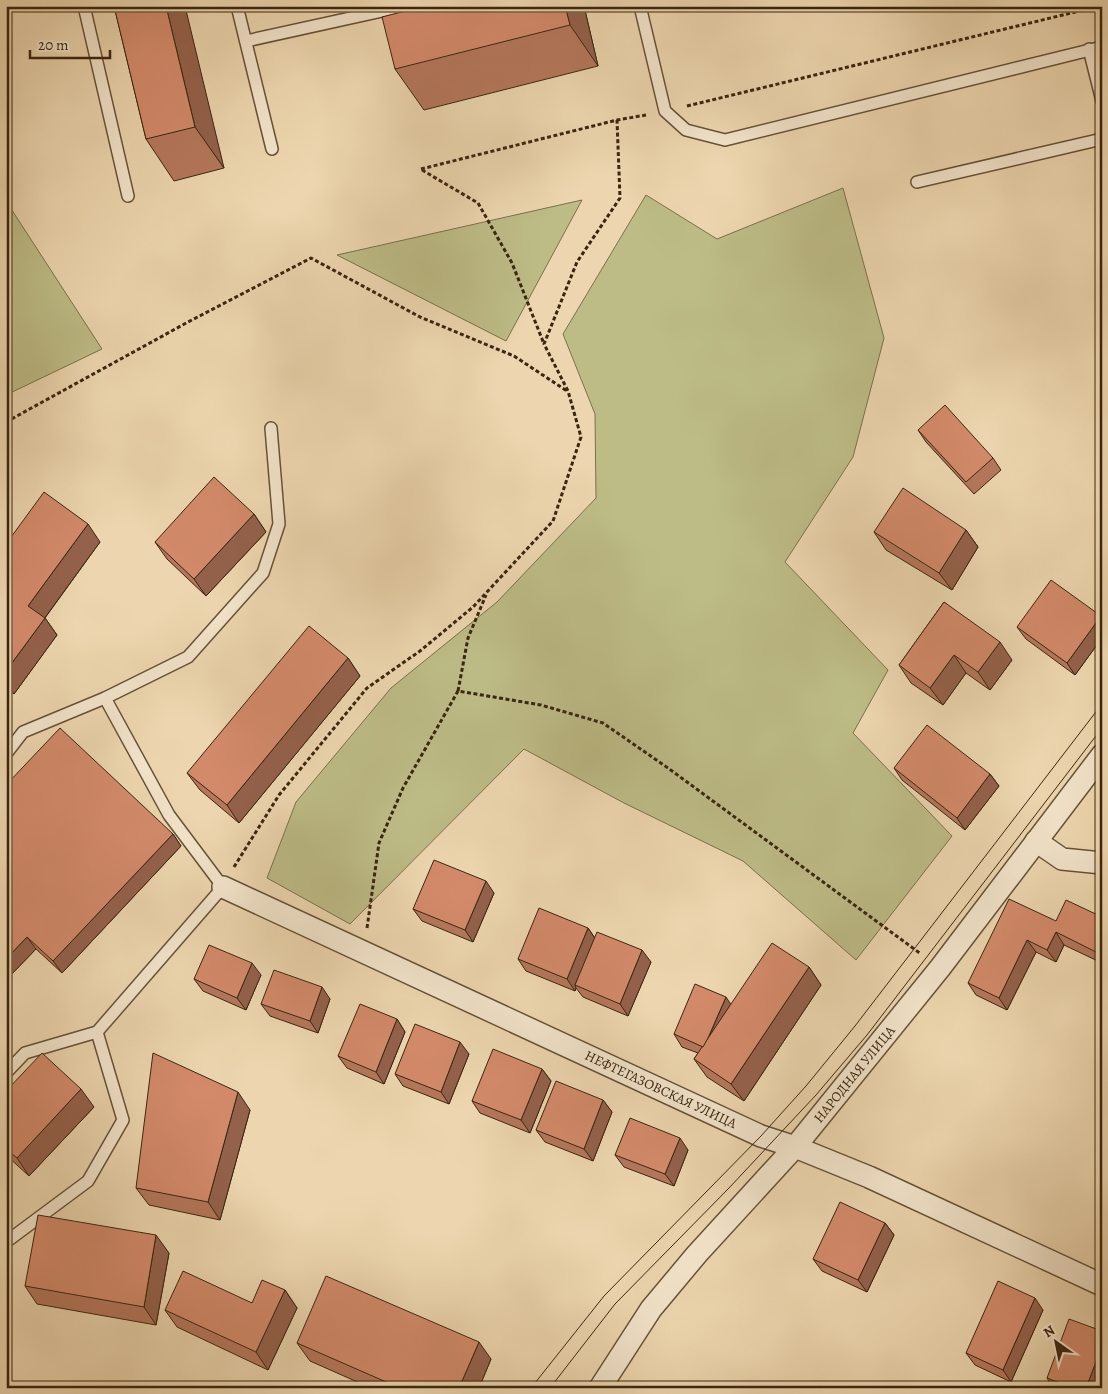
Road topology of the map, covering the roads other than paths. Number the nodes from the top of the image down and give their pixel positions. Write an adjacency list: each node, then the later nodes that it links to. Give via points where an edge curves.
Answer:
1 (84, 6): 12 (lane)
2 (237, 6): 5 (lane)
3 (405, 6): 5 (lane)
4 (640, 6): 7 (lane, via 665,111 686,130 725,140)
5 (246, 42): 10 (lane)
6 (1102, 47): 7 (lane)
7 (1089, 49): 8 (lane)
8 (1102, 101)
9 (1102, 139): 11 (lane)
10 (272, 149)
11 (917, 182)
12 (128, 196)
13 (271, 428): 14 (lane, via 279,524 263,573 188,656)
14 (105, 698): 15 (lane, via 23,732); 19 (lane, via 169,816)
15 (6, 754)
16 (1102, 755): 17 (street, НАРОДНАЯ УЛИЦА)
17 (1036, 841): 18 (street, via 1062,859); 22 (street, НАРОДНАЯ УЛИЦА, via 940,968)
18 (1102, 863)
19 (223, 887): 20 (lane); 22 (street, НЕФТЕГАЗОВСКАЯ УЛИЦА, via 761,1136)
20 (97, 1032): 21 (lane, via 25,1053); 23 (lane, via 123,1120 88,1182)
21 (6, 1073)
22 (795, 1147): 24 (street, НЕФТЕГАЗОВСКАЯ УЛИЦА, via 868,1177); 25 (street, НАРОДНАЯ УЛИЦА, via 651,1309)
23 (6, 1242)
24 (1102, 1285)
25 (600, 1388)

